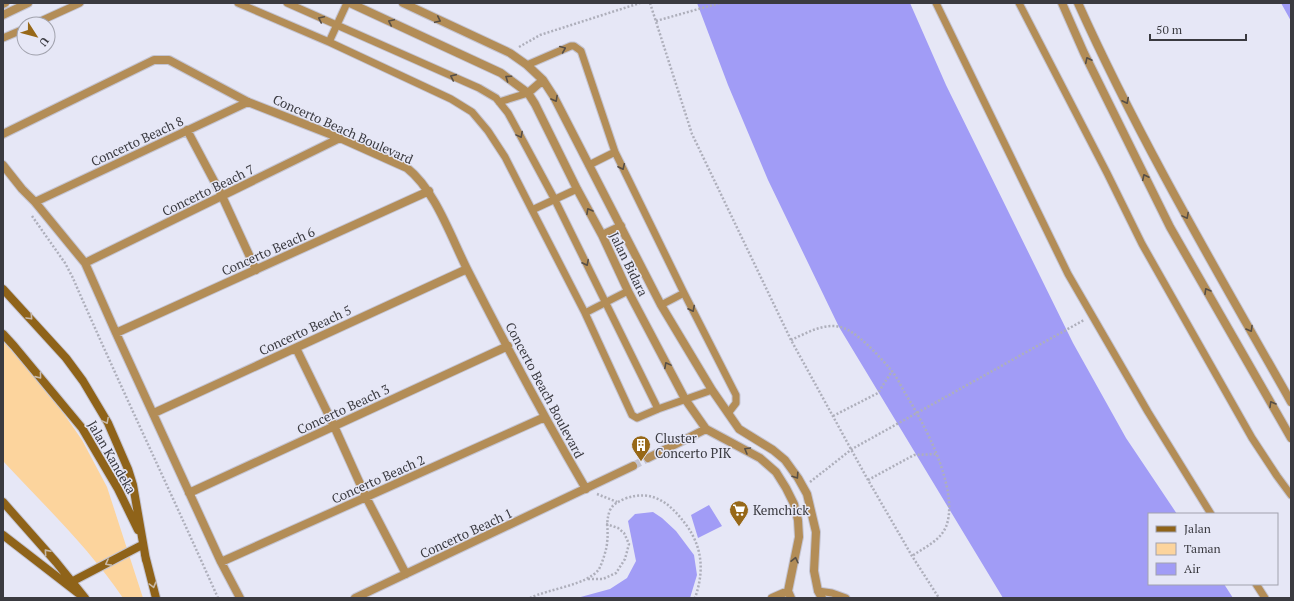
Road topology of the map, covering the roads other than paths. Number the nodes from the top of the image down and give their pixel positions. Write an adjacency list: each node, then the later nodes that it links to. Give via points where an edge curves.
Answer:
1 (28, 3): 12 (street)
2 (80, 3): 13 (lane)
3 (238, 3): 17 (lane)
4 (287, 3): 14 (lane, one-way to 4)
5 (347, 3): 14 (lane)
6 (350, 3): 20 (street, Jalan Bidara, one-way to 6, via 501,73)
7 (403, 3): 18 (street, Jalan Bidara, one-way to 18, via 510,53)
8 (936, 3): 67 (lane, via 1068,274 1148,412)
9 (1018, 3): 64 (lane, via 1142,244 1252,438)
10 (1062, 3): 59 (street, one-way to 10, via 1170,227)
11 (1078, 3): 52 (street, one-way to 52, via 1186,218)
12 (3, 15)
13 (52, 16)
14 (336, 26): 17 (lane); 22 (lane, one-way to 14, via 479,88)
15 (16, 32): 16 (lane)
16 (3, 38)
17 (329, 42): 34 (lane, via 451,99 472,112 488,131 504,157)
18 (527, 65): 19 (street, Jalan Bidara); 26 (lane, one-way to 26, via 571,46 578,47)
19 (543, 80): 20 (street); 28 (street, Jalan Bidara, one-way to 28)
20 (528, 93): 22 (lane); 29 (street, Jalan Bidara)
21 (248, 102): 23 (street, Concerto Beach 8); 24 (street, Concerto Beach Boulevard, via 169,60 154,60); 25 (street, Concerto Beach Boulevard)
22 (499, 102): 32 (lane, one-way to 32, via 508,113)
23 (187, 130): 31 (street); 33 (street, Concerto Beach 8)
24 (3, 134)
25 (340, 138): 30 (street, Concerto Beach Boulevard, via 407,168); 31 (street, Concerto Beach 7)
26 (615, 152): 28 (lane); 42 (lane, one-way to 42)
27 (3, 165): 33 (street)
28 (589, 165): 35 (street, Jalan Bidara)
29 (577, 189): 32 (lane); 36 (street, Jalan Bidara, one-way to 29)
30 (429, 191): 38 (street, Concerto Beach Boulevard); 39 (street, Concerto Beach 6)
31 (222, 196): 37 (street, Concerto Beach 7); 39 (street)
32 (555, 200): 34 (lane); 43 (lane, one-way to 43)
33 (35, 202): 37 (street)
34 (532, 210): 45 (lane)
35 (621, 226): 36 (street); 44 (street, Jalan Bidara)
36 (602, 235): 41 (street, Jalan Bidara)
37 (85, 263): 46 (street)
38 (467, 269): 48 (street, Concerto Beach Boulevard); 49 (street, Concerto Beach 5)
39 (256, 270): 46 (street, Concerto Beach 6)
40 (3, 289): 70 (main road, one-way to 70, via 66,358 108,423 133,485)
41 (628, 291): 43 (lane); 51 (street, Jalan Bidara, one-way to 41)
42 (684, 293): 44 (lane); 54 (lane, one-way to 54, via 736,396 736,403)
43 (606, 303): 45 (lane); 53 (lane)
44 (661, 305): 50 (street, Jalan Bidara)
45 (585, 313): 53 (lane, via 632,415 637,418)
46 (116, 333): 55 (street)
47 (3, 334): 69 (main road, Jalan Kandeka, one-way to 69, via 82,428 118,489)
48 (508, 346): 56 (street, Concerto Beach Boulevard); 57 (street, Concerto Beach 3)
49 (296, 348): 55 (street, Concerto Beach 5); 57 (street)
50 (712, 390): 51 (lane); 54 (street, Jalan Bidara)
51 (686, 399): 53 (lane); 58 (street, Jalan Bidara)
52 (1291, 402)
53 (658, 409)
54 (729, 412): 76 (street, Jalan Bidara, one-way to 76, via 739,429 785,460 807,494 816,532 814,571)
55 (154, 413): 63 (street)
56 (545, 417): 62 (street, Concerto Beach Boulevard); 65 (street, Concerto Beach 2)
57 (334, 426): 63 (street, Concerto Beach 3); 65 (street)
58 (706, 429): 60 (street); 75 (street, Jalan Bidara, one-way to 58, via 799,537 794,504 786,488 776,472 760,458)
59 (1291, 438)
60 (648, 458)
61 (633, 466): 62 (street, Concerto Beach 1)
62 (586, 489): 72 (street, Concerto Beach 1)
63 (189, 493): 71 (street)
64 (1291, 495)
65 (366, 498): 71 (street, Concerto Beach 2); 72 (street)
66 (3, 502): 73 (main road, one-way to 66)
67 (1211, 513)
68 (3, 535): 77 (main road)
69 (142, 545): 70 (main road, Jalan Kandeka); 73 (main road, one-way to 73)
70 (146, 560): 78 (main road, Jalan Kandeka, one-way to 78)
71 (221, 562): 79 (street)
72 (406, 574): 80 (street, Concerto Beach 1)
73 (73, 582): 77 (main road)
74 (1257, 585): 83 (lane)
75 (790, 594): 81 (street)
76 (820, 595): 82 (lane, via 832,593)
77 (85, 598)
78 (156, 598)
79 (240, 598)
80 (355, 598)
81 (772, 598)
82 (846, 598)
83 (1265, 598)

